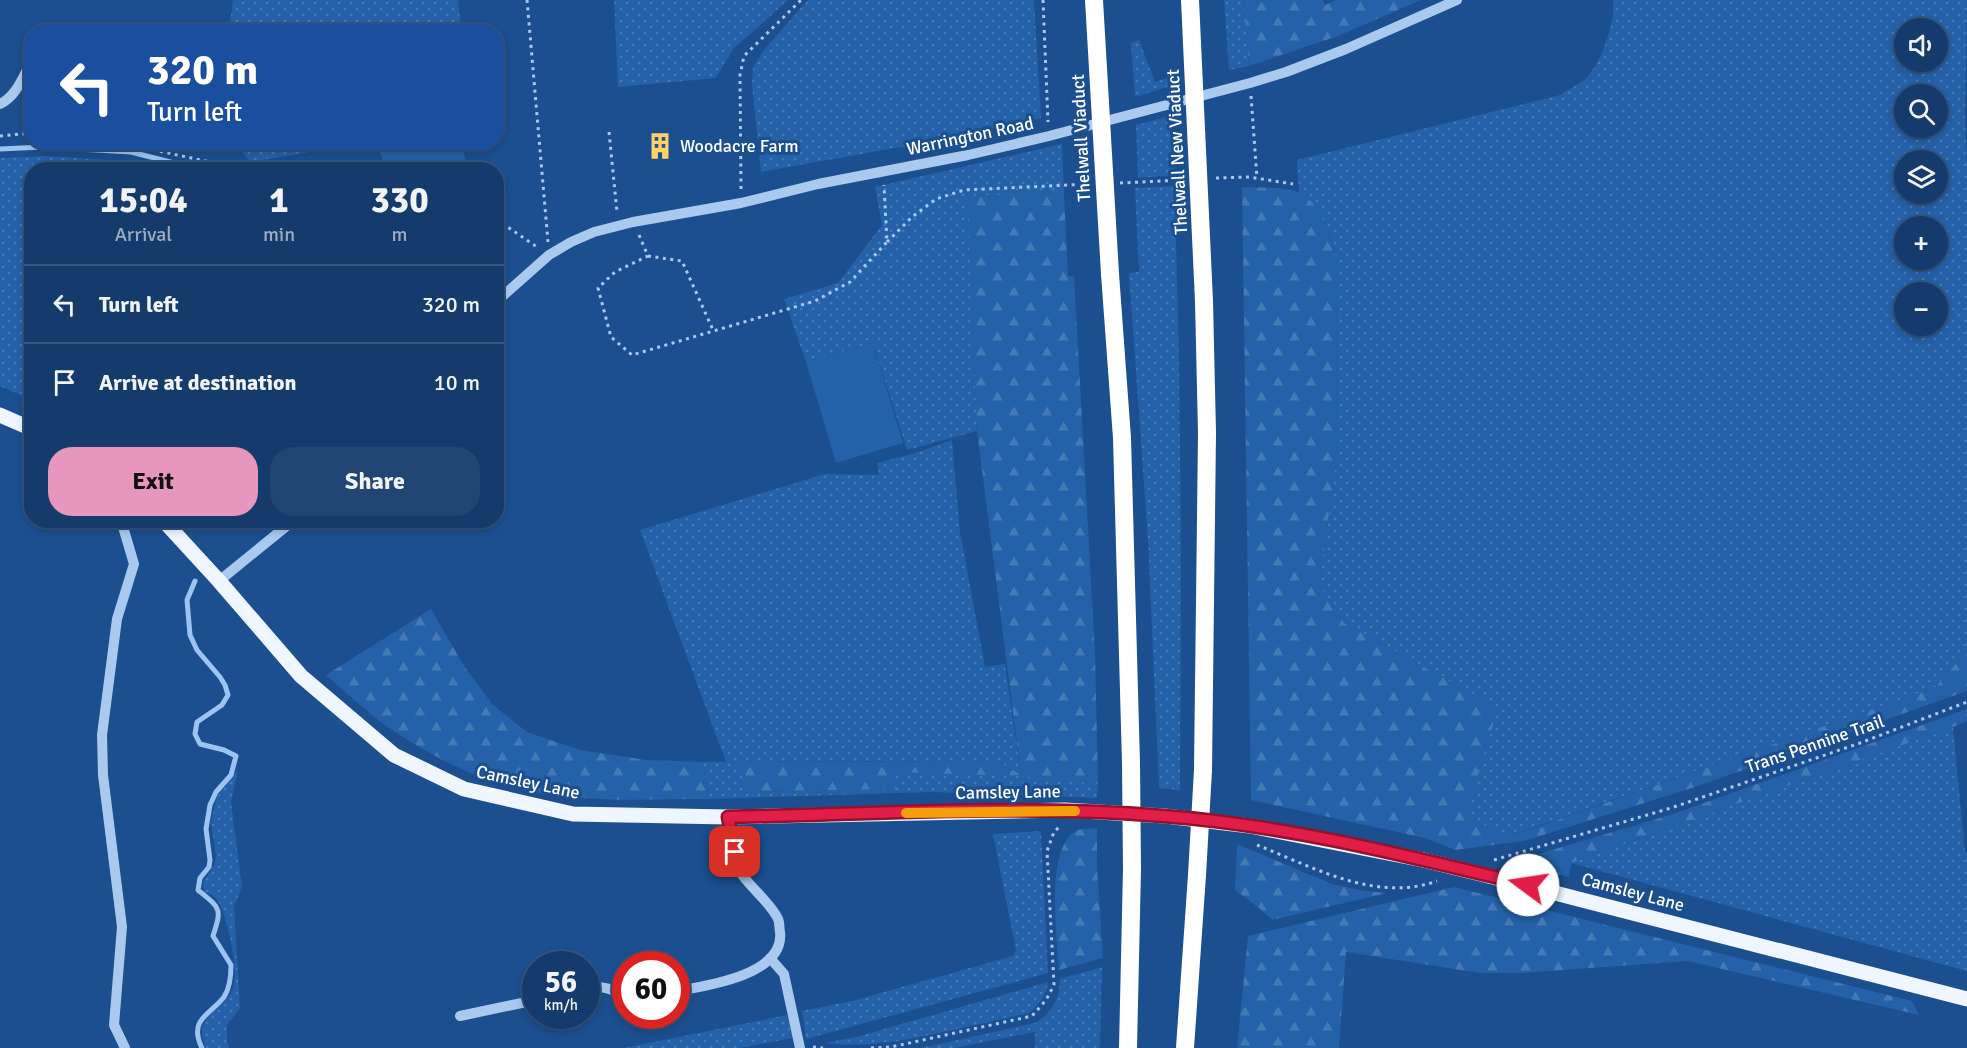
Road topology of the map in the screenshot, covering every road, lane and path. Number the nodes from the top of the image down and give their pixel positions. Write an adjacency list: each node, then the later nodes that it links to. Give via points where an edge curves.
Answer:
1 (527, 0): 28 (path)
2 (801, 0): 23 (path, via 744,56 740,75)
3 (1043, 0): 13 (path)
4 (1094, 0): 52 (highway, Thelwall Viaduct, bridge, via 1122,438 1131,763)
5 (1190, 0): 53 (highway, Thelwall New Viaduct, bridge, via 1204,301 1207,467 1203,770)
6 (1457, 0): 8 (street, Warrington Road, via 1346,49)
7 (24, 75): 9 (street, via 8,100)
8 (1250, 83): 13 (street, Warrington Road); 17 (path)
9 (0, 104)
10 (609, 132): 26 (path)
11 (24, 134): 12 (path)
12 (0, 136)
13 (1049, 136): 16 (street, Warrington Road)
14 (154, 150): 15 (path)
15 (210, 162)
16 (884, 172): 23 (street, Warrington Road); 27 (path)
17 (1257, 178): 18 (path); 22 (path)
18 (1214, 179)
19 (1190, 180): 20 (path)
20 (1119, 183)
21 (1095, 184): 27 (path, via 964,190 936,199)
22 (1293, 184)
23 (741, 202): 24 (street, Warrington Road)
24 (633, 222): 26 (street, Warrington Road); 29 (path)
25 (504, 224): 28 (path)
26 (618, 225): 28 (street, Warrington Road, via 594,232)
27 (887, 242): 31 (path, via 850,282 815,301)
28 (549, 255): 30 (street, Warrington Road)
29 (648, 256): 31 (path, via 682,261); 31 (path, via 615,272 598,288 611,337 632,355)
30 (504, 295)
31 (713, 331)
32 (0, 415): 33 (main road)
33 (24, 426)
34 (124, 528): 47 (street, via 134,564 117,619 102,735 103,775 122,927 114,1025)
35 (170, 528): 37 (main road, Camsley Lane)
36 (284, 528): 37 (street)
37 (219, 581): 40 (main road, Camsley Lane, via 302,676 394,755 464,789 573,814)
38 (1967, 702): 39 (path, Trans Pennine Trail)
39 (1671, 808)
40 (728, 817): 42 (street, via 739,870 778,920 781,942); 44 (main road, Camsley Lane, bridge, via 1022,810 1165,816 1250,826 1423,860)
41 (1052, 956): 51 (path, via 1054,985 1032,1016)
42 (770, 958): 43 (street, via 747,975); 48 (street, via 784,974)
43 (690, 989)
44 (1967, 999)
45 (522, 1003): 46 (street)
46 (460, 1016)
47 (125, 1048)
48 (800, 1048)
49 (808, 1048): 50 (path)
50 (823, 1048)
51 (871, 1048)
52 (1128, 1048)
53 (1185, 1048)

